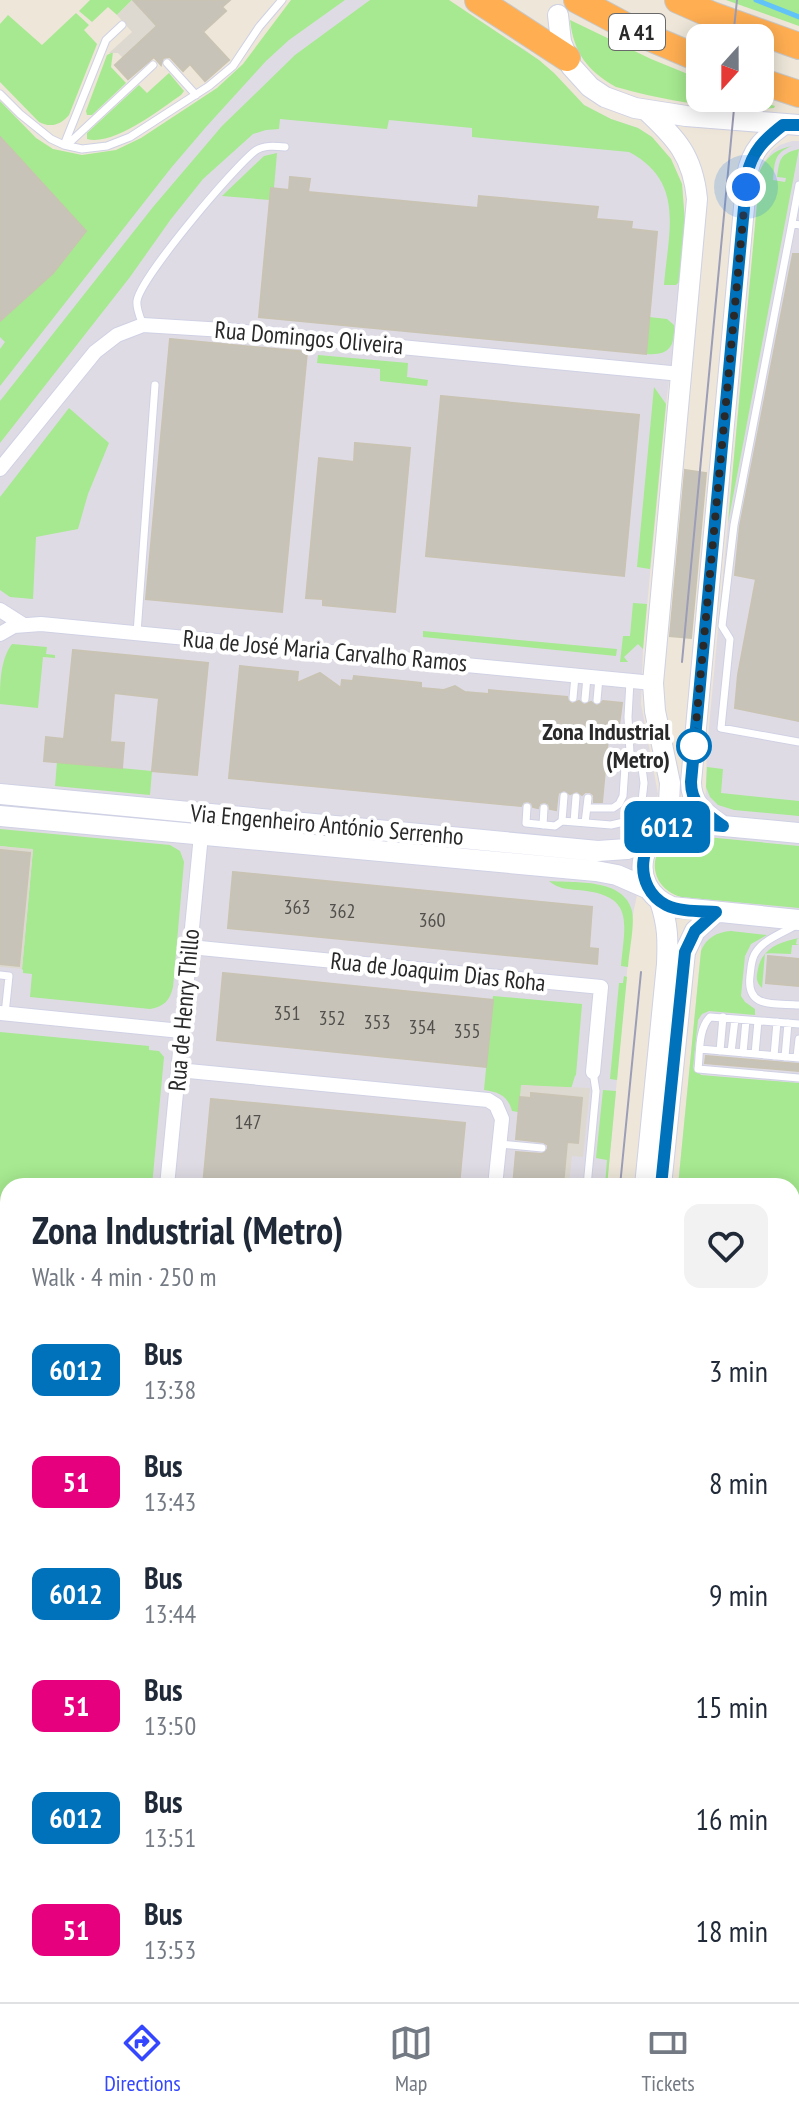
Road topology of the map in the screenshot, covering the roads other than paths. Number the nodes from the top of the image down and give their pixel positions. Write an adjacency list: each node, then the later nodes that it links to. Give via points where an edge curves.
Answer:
1 (282, 0): 14 (lane, via 233,66)
2 (478, 0): 8 (highway)
3 (678, 0): 6 (highway, A 41)
4 (568, 8): 7 (highway, A 41); 8 (main road, via 559,33)
5 (122, 25): 17 (lane, via 106,40)
6 (799, 46)
7 (686, 53)
8 (567, 58): 15 (main road, via 590,87)
9 (167, 63): 14 (lane)
10 (153, 65): 17 (lane)
11 (774, 86): 13 (highway)
12 (0, 94): 17 (lane, via 40,131)
13 (799, 94)
14 (196, 95): 17 (lane, via 107,146)
15 (646, 110): 16 (main road); 22 (main road, via 679,143 696,183)
16 (791, 125): 51 (main road, via 756,148 747,175 691,782 701,811)
17 (65, 145)
18 (285, 147): 21 (lane, via 257,148 168,250 136,303)
19 (799, 185): 20 (lane)
20 (795, 224): 37 (lane, via 734,525 722,626 730,639 721,728)
21 (143, 325): 22 (street, Rua Domingos Oliveira); 24 (street, Rua Domingos Oliveira, via 117,335 95,352)
22 (681, 374): 31 (main road)
23 (155, 385): 27 (lane)
24 (0, 469)
25 (0, 610): 26 (street)
26 (22, 624): 27 (street, Rua de José Maria Carvalho Ramos); 28 (street, Rua de José Maria Carvalho Ramos)
27 (137, 633): 29 (street, Rua de José Maria Carvalho Ramos)
28 (0, 634)
29 (587, 676): 30 (street, Rua de José Maria Carvalho Ramos); 32 (lane); 33 (lane); 34 (lane)
30 (630, 681): 31 (street, Rua de José Maria Carvalho Ramos); 36 (lane)
31 (653, 683): 54 (main road, via 670,783)
32 (573, 698)
33 (585, 699)
34 (597, 700)
35 (609, 732): 36 (lane)
36 (629, 734): 38 (lane)
37 (799, 742)
38 (630, 753): 45 (lane, via 619,804); 49 (lane, via 642,768 644,794 636,812 617,824)
39 (0, 794): 54 (main road, Via Engenheiro António Serrenho, via 598,851 627,849)
40 (564, 796): 47 (lane)
41 (576, 797): 48 (lane)
42 (588, 798): 45 (lane)
43 (527, 807): 50 (lane, via 526,823)
44 (544, 808): 50 (lane)
45 (587, 808): 49 (lane)
46 (0, 816): 53 (main road, Via Engenheiro António Serrenho)
47 (562, 821): 48 (lane); 50 (lane)
48 (574, 822): 49 (lane)
49 (585, 823)
50 (543, 825)
51 (723, 826): 52 (main road, Via Engenheiro António Serrenho); 54 (main road, Via Engenheiro António Serrenho, via 682,823)
52 (799, 833)
53 (201, 835): 55 (main road, Via Engenheiro António Serrenho, via 596,871 617,875); 58 (street, Rua de Henry Thillo)
54 (657, 835): 55 (main road, via 643,862 644,878)
55 (654, 895): 56 (main road, Via Engenheiro António Serrenho, via 672,907); 87 (main road, via 666,921 667,951)
56 (716, 912): 57 (main road, Via Engenheiro António Serrenho); 88 (main road, via 695,931 685,952)
57 (799, 922): 60 (lane, via 756,950 749,990 760,1001)
58 (190, 947): 69 (street, Rua de Henry Thillo); 80 (street, Rua de Joaquim Dias Roha, via 601,987)
59 (0, 975): 61 (lane, via 9,976)
60 (799, 1005)
61 (2, 1014): 69 (street)
62 (723, 1017): 63 (lane); 71 (lane, via 706,1020); 72 (lane)
63 (735, 1019): 64 (lane); 73 (lane)
64 (746, 1020): 65 (lane); 74 (lane)
65 (758, 1021): 66 (lane); 75 (lane)
66 (777, 1022): 67 (lane); 76 (lane)
67 (788, 1023): 68 (lane); 77 (lane)
68 (799, 1024)
69 (181, 1031): 79 (street, Rua de Henry Thillo)
70 (799, 1039): 78 (lane)
71 (700, 1049): 72 (lane); 81 (lane, via 698,1069)
72 (720, 1051): 73 (lane)
73 (731, 1052): 74 (lane)
74 (743, 1053): 75 (lane)
75 (755, 1054): 76 (lane)
76 (774, 1056): 77 (lane)
77 (785, 1057): 78 (lane)
78 (798, 1058)
79 (178, 1070): 82 (street, via 488,1100 502,1119); 84 (street, Rua de Henry Thillo)
80 (593, 1072): 86 (lane)
81 (799, 1078)
82 (500, 1144): 83 (lane); 85 (street)
83 (542, 1148)
84 (168, 1178)
85 (496, 1178)
86 (588, 1178)
87 (646, 1178)
88 (662, 1178)

